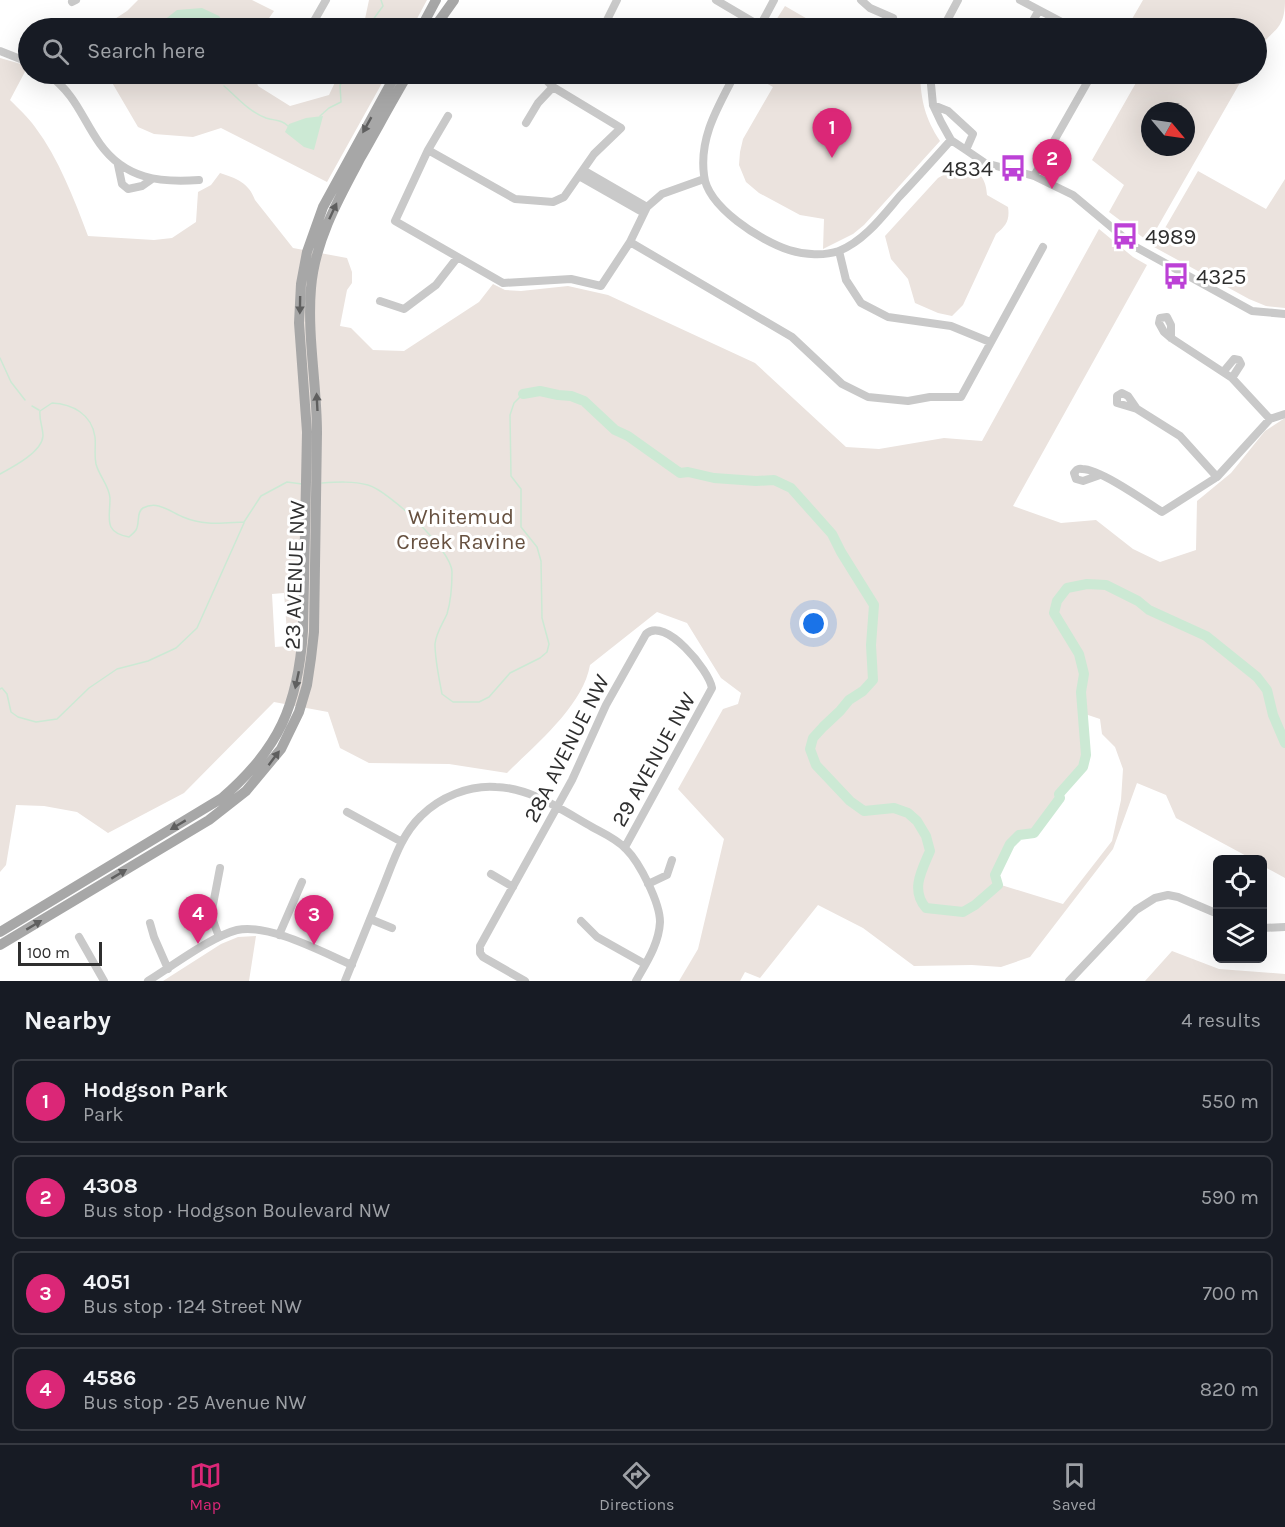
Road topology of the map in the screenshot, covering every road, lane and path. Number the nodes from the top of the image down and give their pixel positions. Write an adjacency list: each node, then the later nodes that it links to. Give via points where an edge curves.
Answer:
1 (326, 0): 11 (street)
2 (436, 0): 12 (main road)
3 (454, 0): 13 (main road)
4 (617, 0): 14 (street)
5 (716, 0): 15 (street)
6 (774, 0): 16 (street)
7 (861, 0): 17 (street)
8 (958, 0): 18 (street)
9 (1020, 0): 10 (street)
10 (1039, 10): 19 (street); 20 (street)
11 (316, 18)
12 (426, 18)
13 (441, 18)
14 (608, 18)
15 (745, 18)
16 (764, 18)
17 (893, 18)
18 (948, 18)
19 (1035, 18)
20 (1054, 18)
21 (0, 51): 22 (street)
22 (18, 58)
23 (59, 84): 37 (street, via 73,97 100,145)
24 (390, 84): 57 (main road, 23 AVENUE NW, one-way to 57, via 322,207 306,252 299,323)
25 (402, 84): 57 (main road, 23 AVENUE NW, one-way to 25, via 317,407 310,324 317,254 332,212)
26 (550, 84): 30 (street)
27 (730, 84): 40 (street, via 710,122 703,151)
28 (931, 84): 31 (street)
29 (1086, 84): 39 (street)
30 (553, 87): 33 (street); 38 (street, via 621,128)
31 (933, 105): 34 (street); 36 (street, via 948,111 973,134)
32 (448, 116): 35 (street)
33 (526, 123)
34 (951, 140): 36 (street); 46 (street, via 865,235)
35 (428, 150): 38 (street, via 515,199 553,202 564,197); 47 (street, via 395,220)
36 (966, 150): 39 (street, via 998,168)
37 (118, 165): 41 (street); 41 (street, via 122,184 128,189)
38 (581, 173): 43 (street)
39 (1034, 176): 49 (street, via 1080,200 1134,246 1252,311)
40 (704, 178): 43 (street, via 662,194); 46 (street, via 722,210 773,243 806,254)
41 (152, 179): 42 (street)
42 (200, 180)
43 (645, 210): 44 (street)
44 (630, 242): 47 (street, via 601,286 571,279 503,283); 51 (street, via 792,337 842,384 868,397 908,401 961,397)
45 (1043, 246): 51 (street)
46 (839, 251): 51 (street, via 846,280 861,303 888,317 951,326)
47 (457, 258): 48 (street, via 436,285 404,309)
48 (380, 302)
49 (1285, 314)
50 (1171, 338): 52 (street)
51 (990, 342)
52 (1224, 371): 53 (street); 53 (street, via 1232,360 1239,360 1241,364)
53 (1232, 378): 56 (street)
54 (1137, 409): 59 (street, via 1179,436)
55 (1285, 414): 56 (street)
56 (1270, 419): 59 (street)
57 (312, 460): 60 (main road, 23 AVENUE NW)
58 (1100, 475): 59 (street, via 1162,512)
59 (1217, 477)
60 (310, 516): 79 (main road, 23 AVENUE NW, one-way to 79, via 297,682 289,710 262,756 222,798); 83 (main road, 23 AVENUE NW, one-way to 60, via 209,820 246,791 281,749 299,712 311,658 314,632)
61 (712, 688): 62 (street, 28A AVENUE NW, via 682,644 660,630 646,634 606,705); 65 (street, 29 AVENUE NW)
62 (557, 807): 64 (street, via 516,789 489,787 463,791 429,809); 65 (street); 71 (street, 28A AVENUE NW)
63 (346, 812): 64 (street)
64 (402, 842): 73 (street)
65 (625, 847): 70 (street)
66 (672, 860): 70 (street, via 667,875)
67 (220, 868): 82 (street, via 211,915)
68 (490, 874): 71 (street)
69 (302, 882): 80 (street)
70 (648, 884): 84 (street, via 660,922 657,940)
71 (513, 886): 90 (street, 28A AVENUE NW, via 482,942 480,953)
72 (1213, 912): 92 (street, via 1178,897 1155,898 1136,910)
73 (370, 919): 77 (street); 85 (street)
74 (581, 921): 84 (street, via 592,933)
75 (150, 922): 86 (street)
76 (1285, 927): 78 (street)
77 (393, 928)
78 (1267, 928)
79 (0, 932)
80 (279, 935): 82 (street, via 251,929); 85 (street)
81 (79, 937): 87 (street)
82 (219, 937): 86 (street)
83 (0, 945)
84 (645, 964): 91 (street)
85 (352, 965): 89 (street)
86 (168, 969): 88 (street)
87 (104, 981)
88 (148, 981)
89 (345, 981)
90 (525, 981)
91 (636, 981)
92 (1069, 981)

